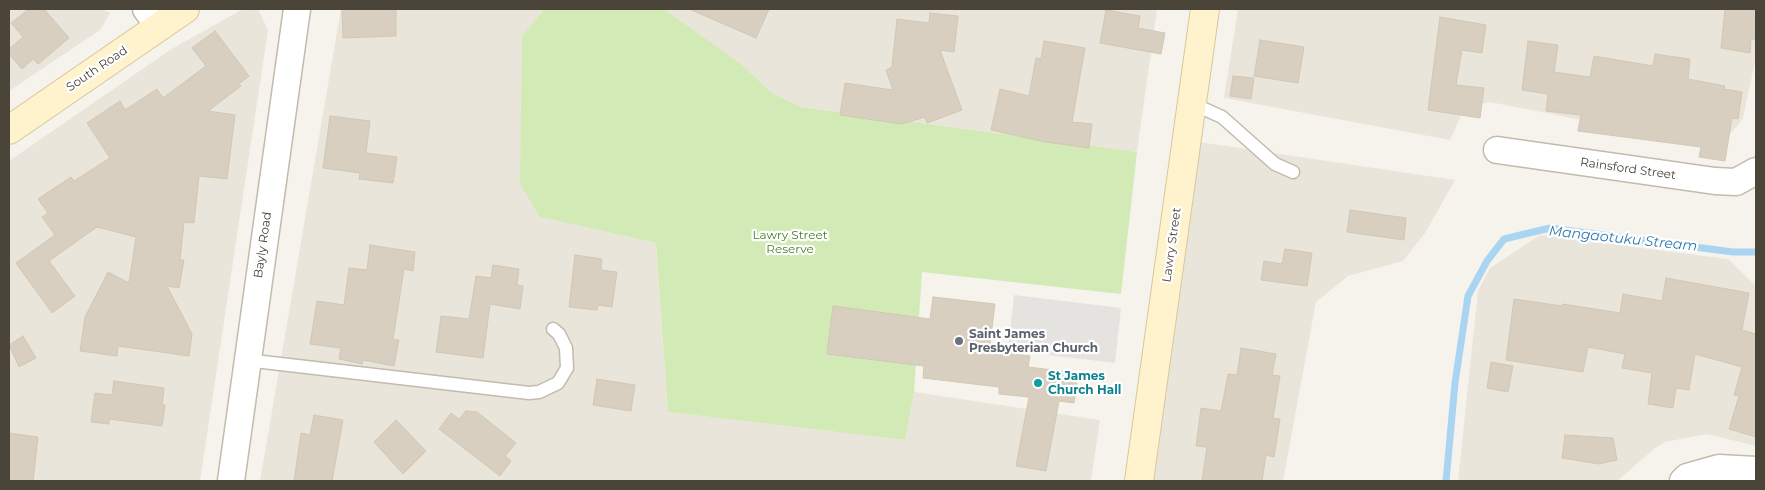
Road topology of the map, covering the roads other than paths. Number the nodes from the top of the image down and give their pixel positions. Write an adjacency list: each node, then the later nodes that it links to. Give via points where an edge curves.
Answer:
1 (186, 9): 4 (street, South Road)
2 (297, 9): 11 (street, Bayly Road)
3 (1205, 9): 5 (street, Lawry Street)
4 (153, 18): 6 (street, South Road)
5 (1191, 103): 9 (lane, via 1222,117 1275,164); 14 (street, Lawry Street)
6 (9, 130)
7 (1497, 150): 8 (street, Rainsford Street, via 1715,181 1736,182)
8 (1756, 171)
9 (1294, 172)
10 (553, 329): 11 (lane, via 566,348 567,368 558,383 539,392)
11 (246, 360): 13 (street, Bayly Road)
12 (1756, 470): 15 (street, via 1719,468)
13 (231, 481)
14 (1139, 481)
15 (1683, 481)

